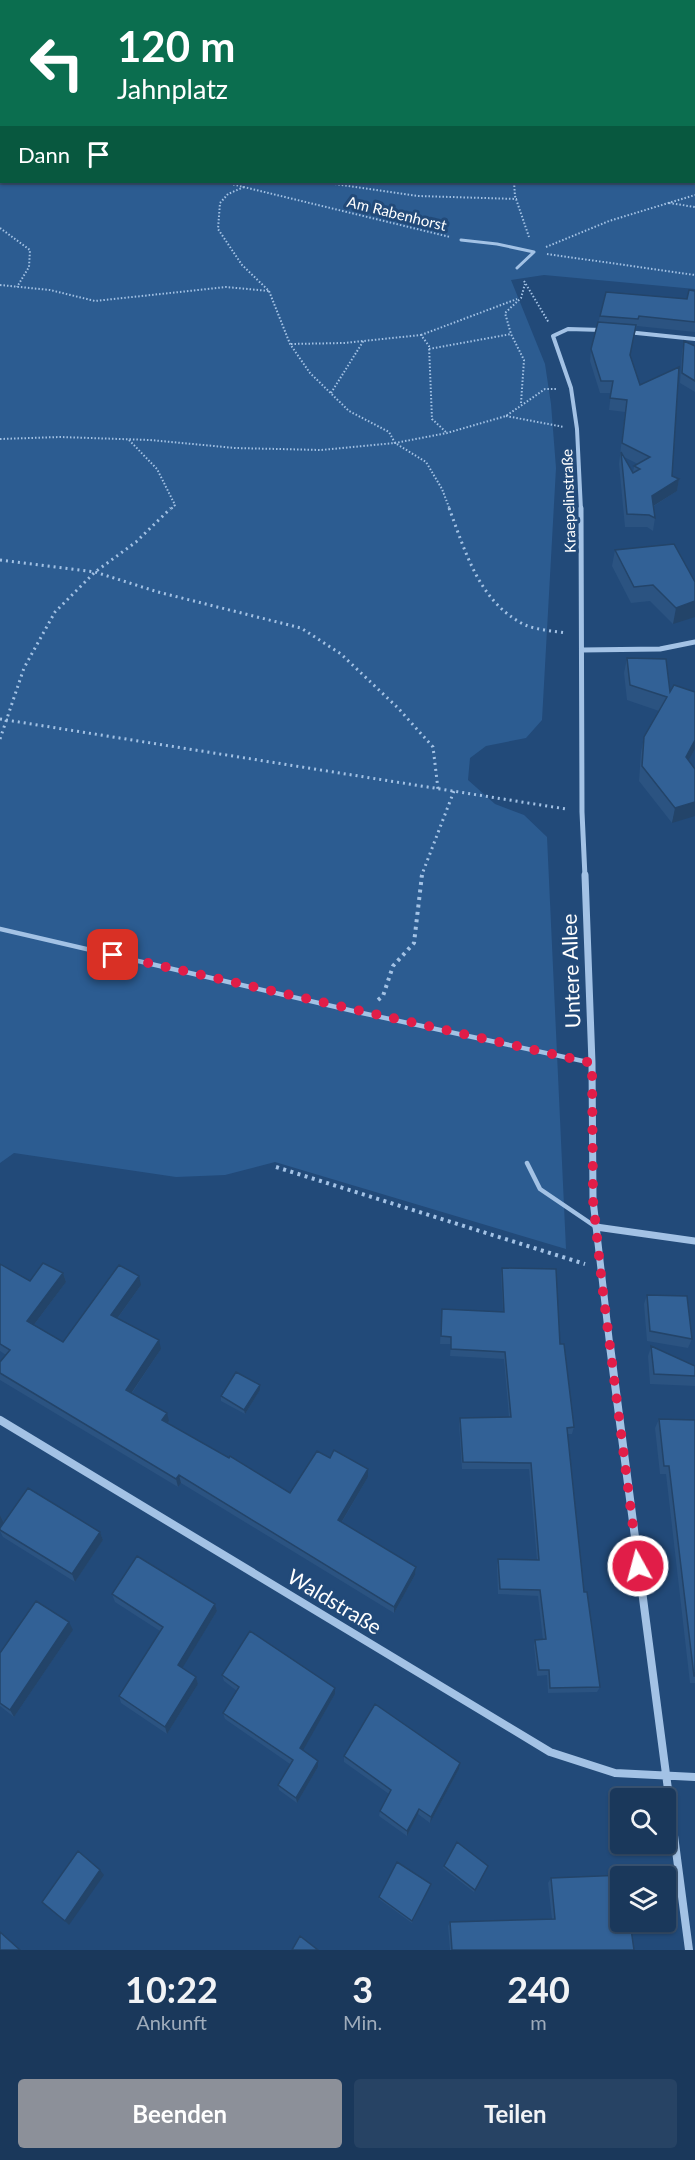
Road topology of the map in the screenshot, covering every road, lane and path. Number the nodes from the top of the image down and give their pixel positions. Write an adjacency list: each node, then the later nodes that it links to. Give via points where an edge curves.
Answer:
1 (227, 183): 4 (path, Am Rabenhorst)
2 (328, 183): 6 (path, via 469,201)
3 (514, 183): 6 (path)
4 (244, 187): 10 (path, Am Rabenhorst, via 405,223); 16 (path, via 228,194 220,203 218,229 242,265)
5 (695, 195): 7 (path)
6 (517, 199): 11 (path)
7 (668, 203): 8 (path); 11 (path, via 609,221)
8 (695, 207)
9 (0, 228): 15 (path, via 30,250 28,267)
10 (461, 240): 11 (lane)
11 (534, 252): 12 (lane); 13 (path)
12 (517, 268)
13 (695, 275)
14 (0, 285): 15 (path)
15 (17, 287): 16 (path, via 95,301 226,287)
16 (269, 291): 25 (path)
17 (521, 298): 20 (path, via 505,313); 21 (path); 22 (path, via 526,284)
18 (605, 330): 22 (street, via 568,329)
19 (616, 331): 23 (street)
20 (511, 333): 26 (path); 29 (path, via 524,360)
21 (421, 335): 24 (path); 26 (path)
22 (553, 336): 27 (street, Kraepelinstraße)
23 (695, 339)
24 (364, 340): 25 (path); 28 (path)
25 (290, 344): 28 (path, via 310,373)
26 (429, 349): 32 (path, via 432,419)
27 (571, 388): 29 (path, via 545,389); 31 (street, Kraepelinstraße)
28 (331, 393): 35 (path, via 349,411 389,432)
29 (521, 404): 30 (path)
30 (506, 416): 31 (path); 32 (path)
31 (577, 429): 38 (street, Kraepelinstraße)
32 (447, 433): 35 (path)
33 (128, 439): 34 (path, via 60,436); 35 (path, via 321,450); 37 (path, via 157,469 175,505 136,542)
34 (0, 440)
35 (395, 443): 38 (path, via 426,462 442,489 475,576 493,601 526,625)
36 (0, 560): 37 (path)
37 (95, 572): 42 (path, via 55,612 24,668); 44 (path, via 301,628 342,654 433,747)
38 (581, 636): 40 (street, Kraepelinstraße)
39 (695, 642): 40 (street, via 660,649)
40 (582, 650): 46 (street, Kraepelinstraße)
41 (0, 719): 42 (path)
42 (8, 720): 43 (path); 44 (path)
43 (0, 739)
44 (438, 789): 45 (path)
45 (454, 791): 46 (path); 48 (path, via 421,877 414,943 393,966 383,996)
46 (582, 812): 49 (street, Untere Allee)
47 (0, 929): 48 (lane)
48 (362, 1013): 49 (lane)
49 (592, 1063): 52 (street, Untere Allee)
50 (527, 1163): 52 (lane, via 540,1189)
51 (276, 1167): 54 (path)
52 (596, 1227): 53 (street); 54 (street, Untere Allee)
53 (695, 1241)
54 (600, 1269): 56 (street, Untere Allee)
55 (0, 1420): 56 (street, Waldstraße, via 550,1752 615,1773)
56 (665, 1777): 57 (street, Waldstraße); 58 (street, Untere Allee)
57 (695, 1777)
58 (689, 1950)

